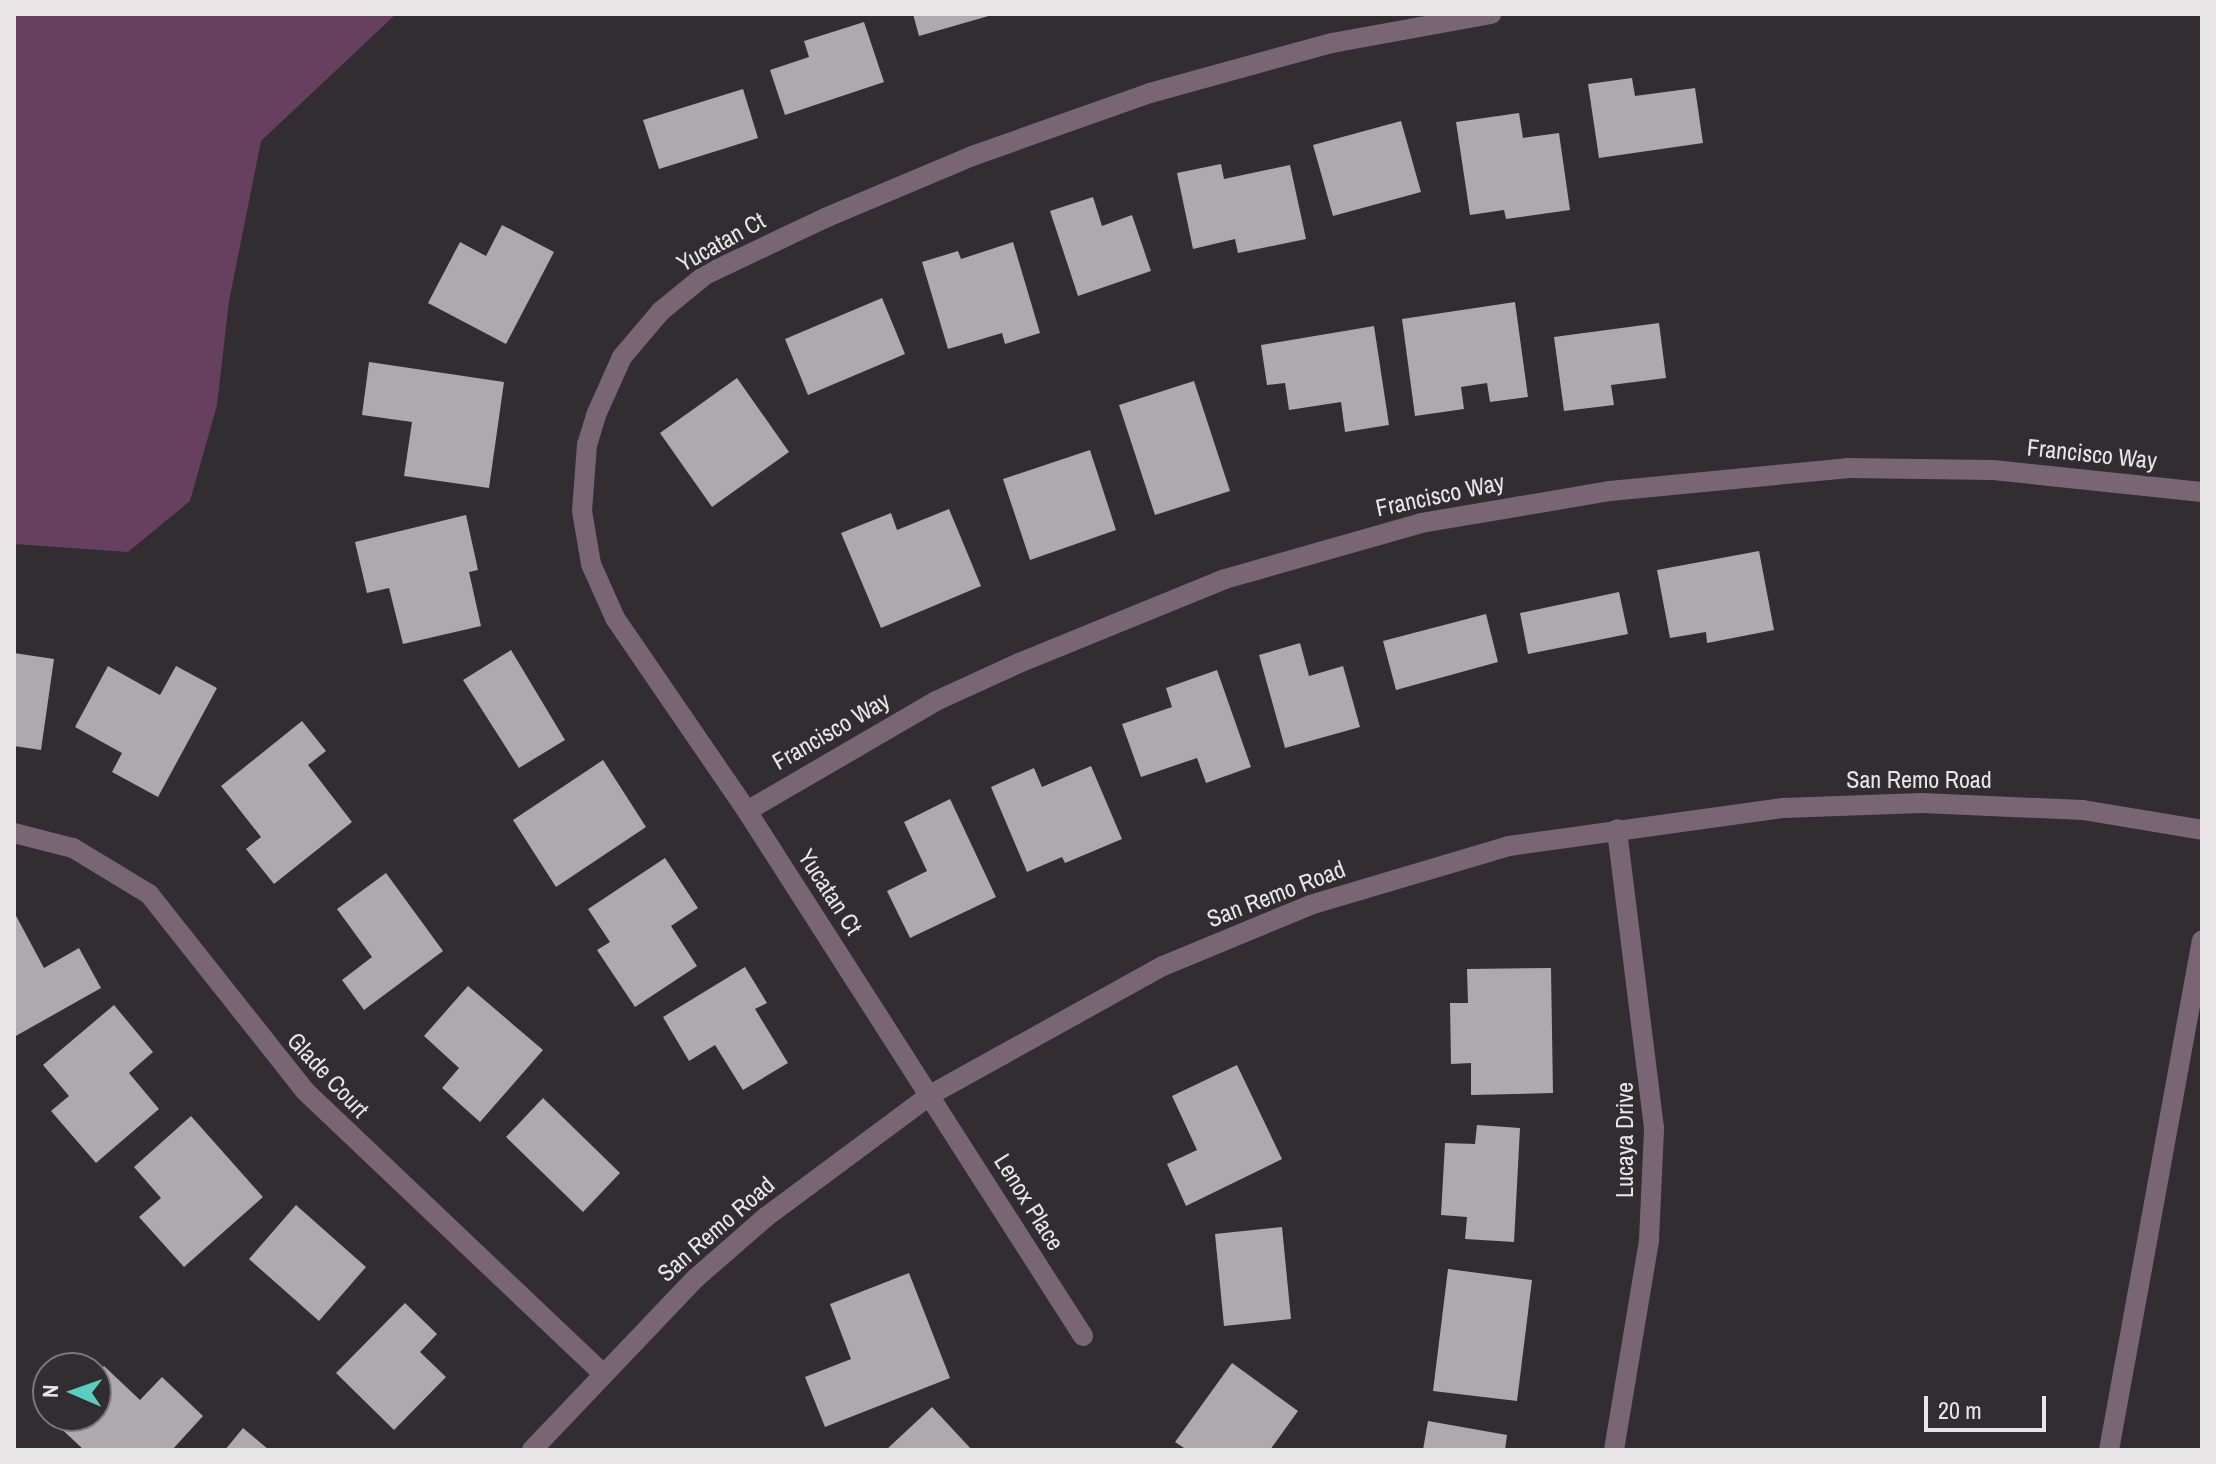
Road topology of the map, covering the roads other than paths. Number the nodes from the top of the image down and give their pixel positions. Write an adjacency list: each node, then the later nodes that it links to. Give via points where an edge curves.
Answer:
1 (1491, 14): 3 (street, Yucatan Ct, via 1317,47 1150,93 975,155 733,260 683,292 637,335 608,384 587,445 582,489 586,542 615,618)
2 (2202, 492): 3 (street, Francisco Way, via 1993,470 1847,468 1625,489 1421,523 1225,579 1019,663 936,701)
3 (747, 811): 8 (street, Yucatan Ct)
4 (1617, 829): 5 (street, San Remo Road, via 1783,808 1922,803 2083,810); 8 (street, San Remo Road, via 1509,846 1310,905 1163,966); 12 (street, Lucaya Drive, via 1654,1128 1649,1240)
5 (2202, 830)
6 (14, 833): 10 (street, Glade Court, via 73,848 149,894 234,1007 315,1101)
7 (2202, 940): 13 (street)
8 (930, 1095): 9 (street, Lenox Place); 10 (street, San Remo Road, via 766,1217)
9 (1083, 1336)
10 (601, 1372): 11 (street, San Remo Road)
11 (532, 1450)
12 (1614, 1450)
13 (2109, 1450)

